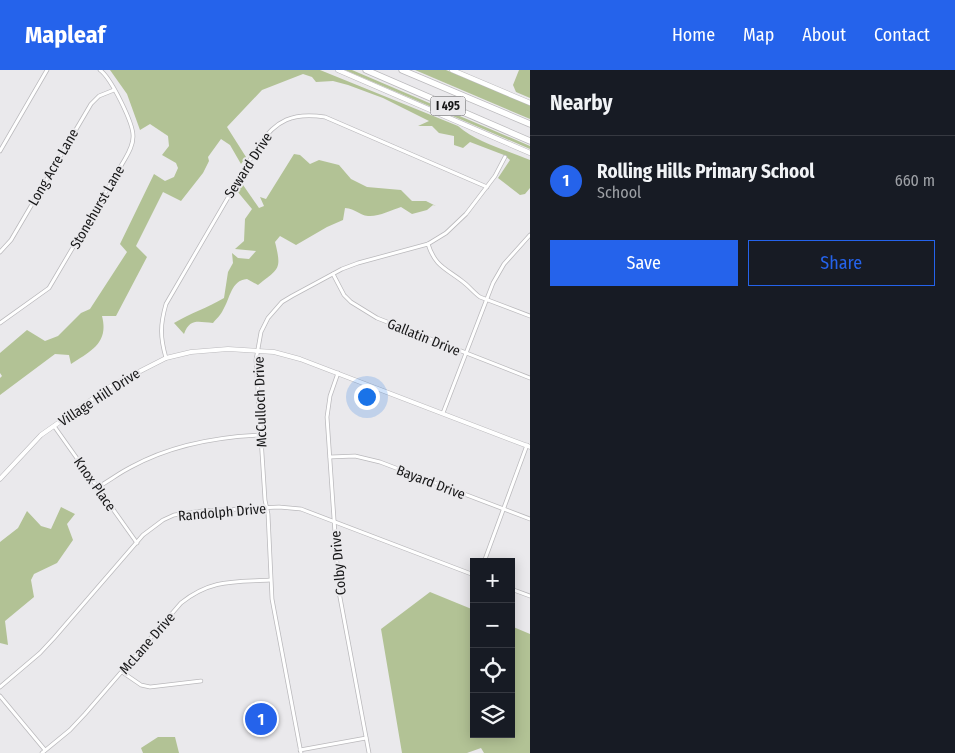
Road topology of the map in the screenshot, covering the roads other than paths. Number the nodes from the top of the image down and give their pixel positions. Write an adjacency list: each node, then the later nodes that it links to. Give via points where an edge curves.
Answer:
1 (47, 70): 11 (street)
2 (100, 70): 7 (street, Stonehurst Lane)
3 (338, 70): 12 (main road)
4 (366, 70): 10 (highway, I 495)
5 (402, 70): 9 (highway, I 495)
6 (452, 70): 8 (main road)
7 (114, 90): 17 (street, Long Acre Lane, via 99,96 91,104 11,240); 21 (street, Stonehurst Lane, via 133,129 130,150 49,288)
8 (530, 103)
9 (530, 124)
10 (530, 141)
11 (0, 151)
12 (530, 153)
13 (505, 157): 14 (street, McCulloch Drive)
14 (486, 188): 16 (street, McCulloch Drive, via 456,226); 24 (street, Seward Drive, via 325,117 296,116 284,120 258,146 166,304 160,329)
15 (530, 235): 19 (street, via 504,264)
16 (428, 244): 18 (street, McCulloch Drive, via 358,263); 19 (street, via 439,265)
17 (0, 252)
18 (333, 274): 22 (street, McCulloch Drive, via 292,296 274,310 262,332); 23 (street, Gallatin Drive, via 351,302 394,325)
19 (486, 299): 20 (street); 23 (street)
20 (530, 316)
21 (0, 323)
22 (258, 350): 24 (street, Village Hill Drive, via 210,349); 25 (street, Village Hill Drive, via 293,356); 29 (street, McCulloch Drive)
23 (466, 354): 26 (street, Gallatin Drive); 27 (street)
24 (166, 358): 28 (street, Village Hill Drive, via 111,386)
25 (338, 373): 27 (street, Village Hill Drive); 31 (street, Colby Drive, via 328,406)
26 (530, 378)
27 (443, 414): 30 (street, Village Hill Drive)
28 (54, 426): 32 (street, Village Hill Drive, via 28,447); 33 (street, Knox Place)
29 (260, 435): 33 (street, via 215,439 174,448 131,467); 34 (street, McCulloch Drive)
30 (528, 446): 35 (street)
31 (330, 457): 35 (street, Bayard Drive, via 355,456 373,460); 37 (street, Colby Drive)
32 (0, 479)
33 (98, 487): 38 (street, Knox Place)
34 (267, 507): 37 (street, Randolph Drive, via 301,509); 38 (street, Randolph Drive, via 174,515 152,528); 41 (street, McCulloch Drive)
35 (503, 509): 36 (street, Bayard Drive); 39 (street)
36 (530, 519)
37 (334, 522): 40 (street, Randolph Drive); 48 (street, Colby Drive, via 339,592)
38 (136, 543): 46 (street, Randolph Drive, via 40,653)
39 (485, 558)
40 (470, 573)
41 (270, 580): 44 (street, McLane Drive, via 215,584 192,594); 50 (street, McCulloch Drive)
42 (515, 591): 43 (street)
43 (530, 596)
44 (122, 672): 45 (street, via 150,687); 49 (street, McLane Drive, via 70,730)
45 (201, 681)
46 (0, 687)
47 (0, 696): 49 (street)
48 (366, 738): 50 (street); 51 (street, Colby Drive)
49 (44, 752)
50 (300, 752)
51 (369, 753)

